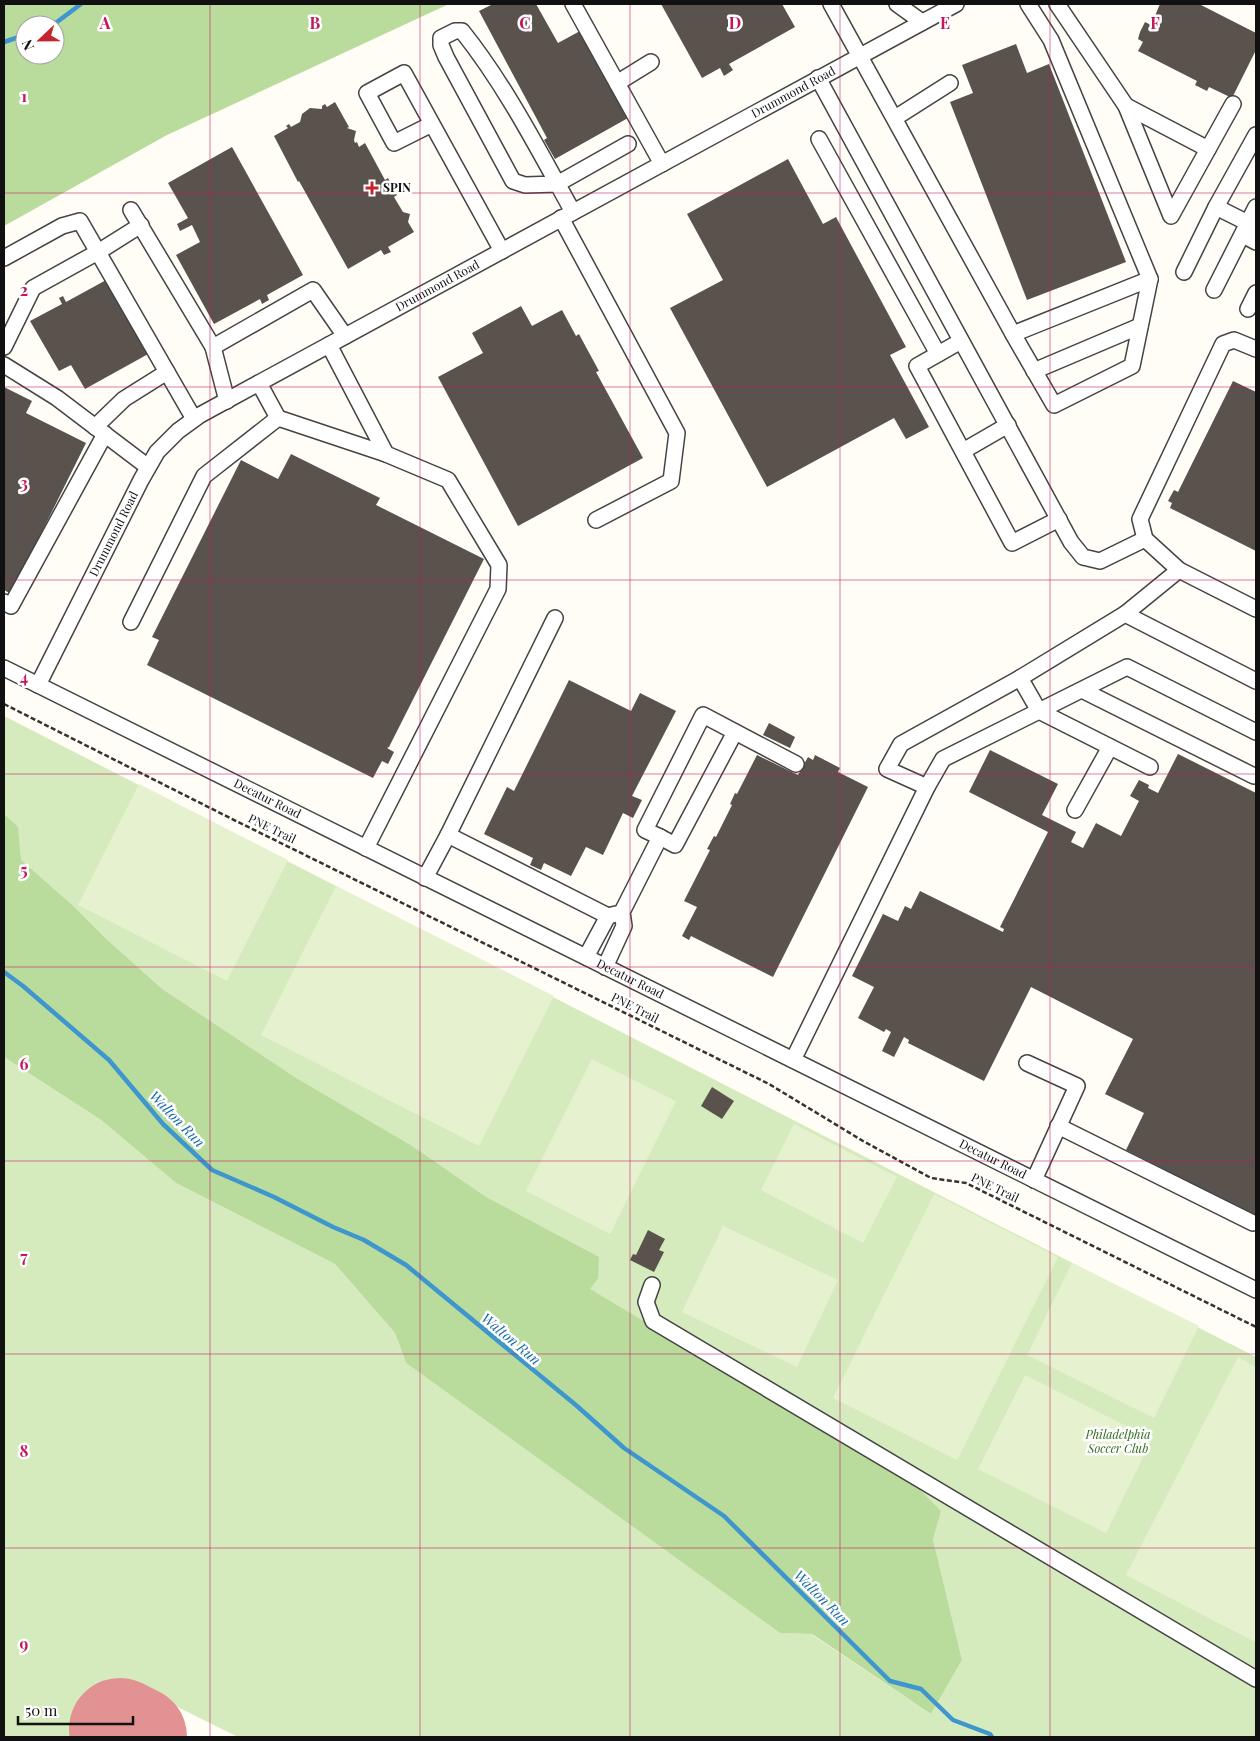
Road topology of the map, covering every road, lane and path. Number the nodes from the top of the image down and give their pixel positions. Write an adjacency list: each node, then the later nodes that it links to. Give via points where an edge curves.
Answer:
1 (573, 4): 11 (street)
2 (831, 4): 8 (street)
3 (897, 4): 7 (street)
4 (956, 4): 7 (street, Drummond Road)
5 (1028, 4): 35 (street, via 1052,40)
6 (1057, 4): 14 (street)
7 (922, 22): 8 (street, Drummond Road)
8 (861, 55): 10 (street, Drummond Road); 15 (street)
9 (651, 62): 11 (street)
10 (818, 78): 21 (street, Drummond Road); 23 (street)
11 (617, 83): 21 (street)
12 (950, 83): 15 (street)
13 (1233, 104): 20 (street)
14 (1126, 106): 20 (street); 20 (street, via 1171,216)
15 (895, 118): 40 (street)
16 (432, 124): 16 (street, via 404,73 367,93 394,144); 31 (street)
17 (1256, 135): 24 (street)
18 (819, 139): 27 (street)
19 (628, 144): 22 (street)
20 (1208, 149)
21 (662, 164): 28 (street, Drummond Road)
22 (557, 184): 22 (street, via 510,101 471,42 462,31 441,38 446,57 513,181 525,185); 28 (street)
23 (884, 198): 27 (street); 42 (street)
24 (1216, 206): 30 (street); 34 (street)
25 (1256, 207): 30 (street)
26 (131, 210): 29 (street)
27 (859, 211): 47 (street)
28 (567, 215): 31 (street, Drummond Road); 61 (street, via 677,433 671,480)
29 (141, 226): 32 (street); 44 (street)
30 (1251, 232): 36 (street)
31 (502, 251): 41 (street, Drummond Road)
32 (98, 252): 33 (street, via 80,221 62,226); 45 (street, via 33,288); 50 (street)
33 (4, 258)
34 (1184, 272)
35 (1150, 278): 39 (street); 40 (street)
36 (1214, 290)
37 (1256, 293): 38 (street)
38 (1248, 309)
39 (1140, 326): 49 (street); 49 (street, via 1132,366 1054,405)
40 (1013, 334): 49 (street)
41 (345, 336): 43 (street, Drummond Road); 44 (street, via 314,290)
42 (962, 341): 47 (street); 55 (street)
43 (329, 345): 51 (street, Drummond Road); 58 (street)
44 (214, 346): 52 (street)
45 (4, 347)
46 (1256, 349): 62 (street, via 1234,340 1223,344 1140,519)
47 (938, 354): 57 (street, via 917,366)
48 (4, 365): 56 (street)
49 (1034, 371)
50 (167, 372): 54 (street); 56 (street, via 124,399)
51 (259, 383): 52 (street, Drummond Road); 53 (street)
52 (226, 401): 54 (street, Drummond Road)
53 (278, 418): 58 (street); 68 (street, via 204,476)
54 (194, 419): 59 (street, Drummond Road, via 157,452)
55 (1008, 425): 57 (street); 60 (street)
56 (100, 430): 59 (street); 64 (street, via 11,606)
57 (963, 451): 60 (street, via 1012,543)
58 (386, 454): 86 (street, via 448,480 499,565 498,590)
59 (148, 467): 72 (street, Drummond Road)
60 (1059, 519): 62 (street, via 1083,557 1100,561)
61 (596, 520)
62 (1145, 539): 63 (street)
63 (1179, 570): 65 (street); 66 (street)
64 (4, 602)
65 (1256, 609)
66 (1125, 614): 70 (street); 71 (street)
67 (555, 618): 84 (street)
68 (131, 622)
69 (4, 668): 72 (street, Decatur Road)
70 (1020, 678): 75 (street); 82 (street, via 901,744 887,769)
71 (1256, 681)
72 (38, 686): 86 (street, Decatur Road)
73 (1082, 690): 75 (street); 77 (street, via 1127,667); 81 (street)
74 (4, 704): 98 (path, PNE Trail, via 769,1084 931,1178 966,1183)
75 (1039, 711): 78 (street); 82 (street, via 943,759)
76 (735, 732): 79 (street); 85 (street, via 676,845); 85 (street, via 703,715 645,830)
77 (1256, 732)
78 (1110, 747): 80 (street); 83 (street)
79 (796, 764)
80 (1150, 767)
81 (1254, 776)
82 (927, 787): 91 (street)
83 (1075, 810)
84 (448, 835): 87 (street); 88 (street)
85 (660, 837): 88 (street)
86 (366, 848): 87 (street, Decatur Road)
87 (425, 878): 89 (street, Decatur Road)
88 (615, 914): 89 (street); 90 (street, via 624,926)
89 (586, 958): 90 (street, Decatur Road)
90 (605, 967): 91 (street, Decatur Road)
91 (793, 1060): 94 (street, Decatur Road)
92 (1027, 1063): 93 (street, via 1077,1086)
93 (1058, 1126): 94 (street); 95 (street)
94 (1034, 1180): 97 (street, Decatur Road)
95 (1253, 1223)
96 (652, 1285): 99 (street, via 646,1302 653,1321)
97 (1256, 1290)
98 (1256, 1327)
99 (1256, 1679)

